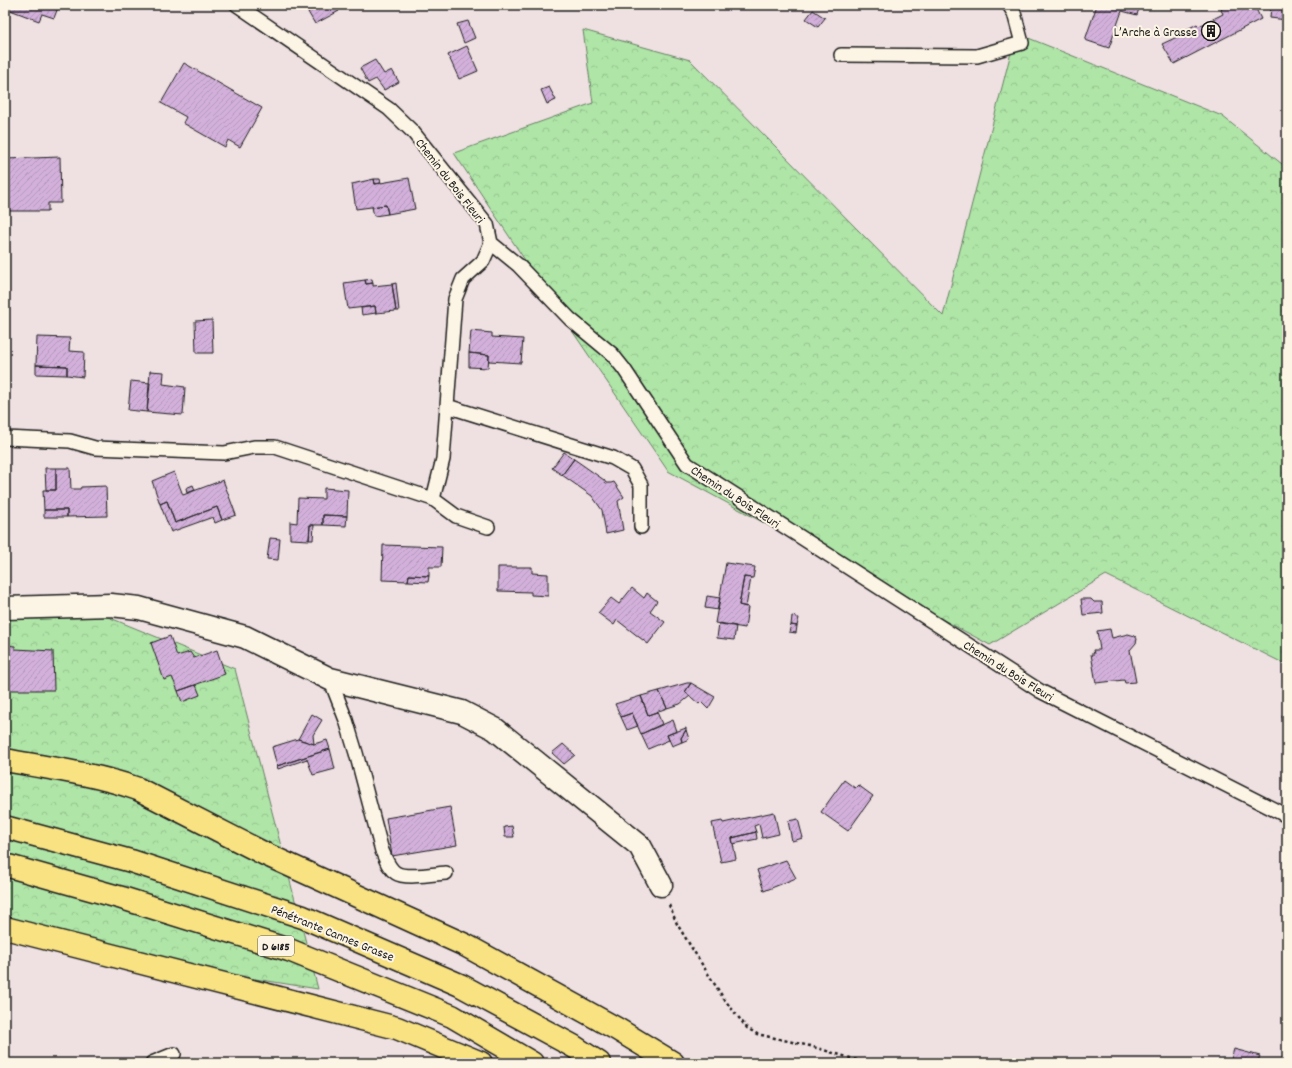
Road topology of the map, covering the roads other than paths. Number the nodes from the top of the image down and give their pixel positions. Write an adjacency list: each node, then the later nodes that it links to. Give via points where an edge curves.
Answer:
1 (237, 5): 4 (lane, Chemin du Bois Fleuri, via 389,110 413,132 487,224)
2 (1009, 5): 3 (lane, via 1014,13 1022,43 977,56)
3 (840, 55)
4 (491, 243): 5 (lane, via 483,261 463,279 455,299); 13 (lane, Chemin du Bois Fleuri, via 518,265 570,319 612,354 687,464 1040,691)
5 (447, 406): 7 (lane, via 443,459); 9 (lane, via 613,458 632,469 641,485)
6 (5, 438): 7 (lane, via 70,441 95,448 224,453 254,447 275,447)
7 (433, 499): 8 (lane, via 456,516)
8 (488, 527)
9 (641, 527)
10 (5, 608): 11 (street, via 139,608 245,637)
11 (330, 679): 16 (lane, via 346,720 382,851 389,866 396,874 407,876); 17 (street, via 462,712 495,729 640,846)
12 (5, 760): 24 (highway, via 119,782 138,789 265,854 465,944 618,1029)
13 (1287, 816)
14 (5, 828): 23 (highway, Pénétrante Cannes Grasse, via 131,861 303,917 460,985 573,1046)
15 (5, 865): 22 (highway, D 6185, via 289,950 452,1016)
16 (446, 873)
17 (661, 885)
18 (5, 928): 21 (highway, via 397,1028)
19 (174, 1054): 20 (lane)
20 (152, 1063)
21 (481, 1063)
22 (532, 1063)
23 (599, 1063)
24 (673, 1063)

